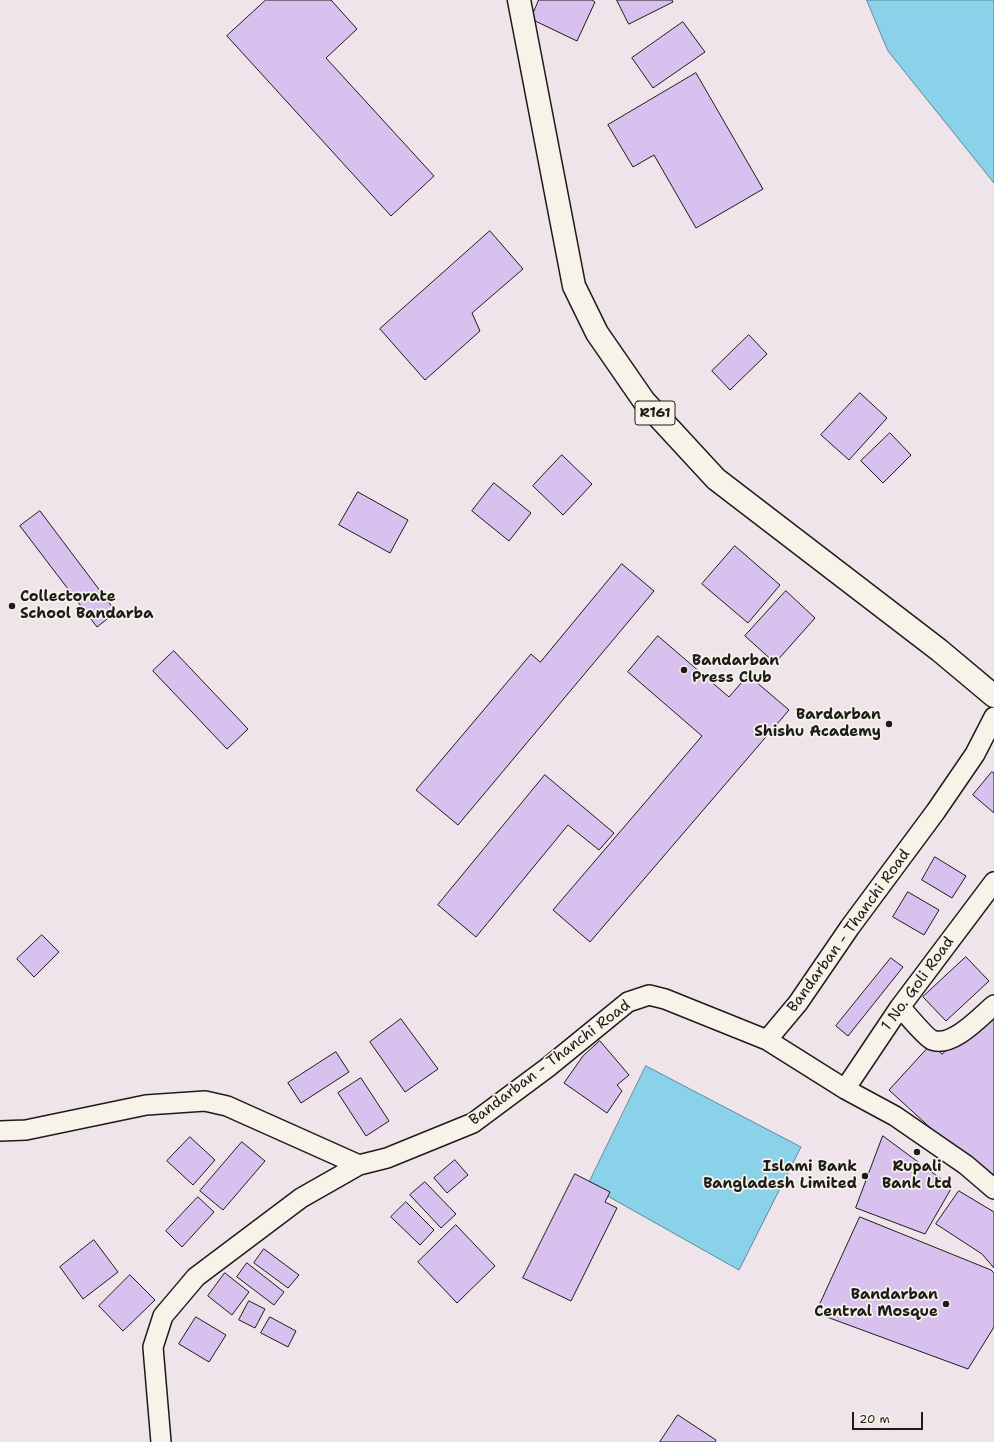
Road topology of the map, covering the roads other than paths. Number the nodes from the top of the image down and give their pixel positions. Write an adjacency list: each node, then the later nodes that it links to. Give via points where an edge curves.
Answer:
1 (519, 0): 2 (main road, R161, via 574,286 597,333 618,364 644,402 716,480 939,650)
2 (994, 696)
3 (994, 717): 7 (street, Bandarban - Thanchi Road, via 975,754 936,811 850,927 798,1003)
4 (994, 882): 6 (street, 1 No. Goli Road)
5 (994, 1005): 6 (street, via 961,1033 950,1040 940,1041 931,1040)
6 (900, 1007): 8 (street, 1 No. Goli Road)
7 (767, 1040): 8 (street); 10 (street, Bandarban - Thanchi Road, via 665,999 648,995 628,1002 547,1068 473,1123 387,1158)
8 (846, 1089): 11 (street, via 895,1116 966,1165)
9 (0, 1131): 10 (street, via 26,1130 146,1105 205,1101 227,1106)
10 (359, 1165): 12 (street, Bandarban - Thanchi Road, via 301,1198 196,1276 163,1316 153,1347)
11 (994, 1189)
12 (162, 1442)

